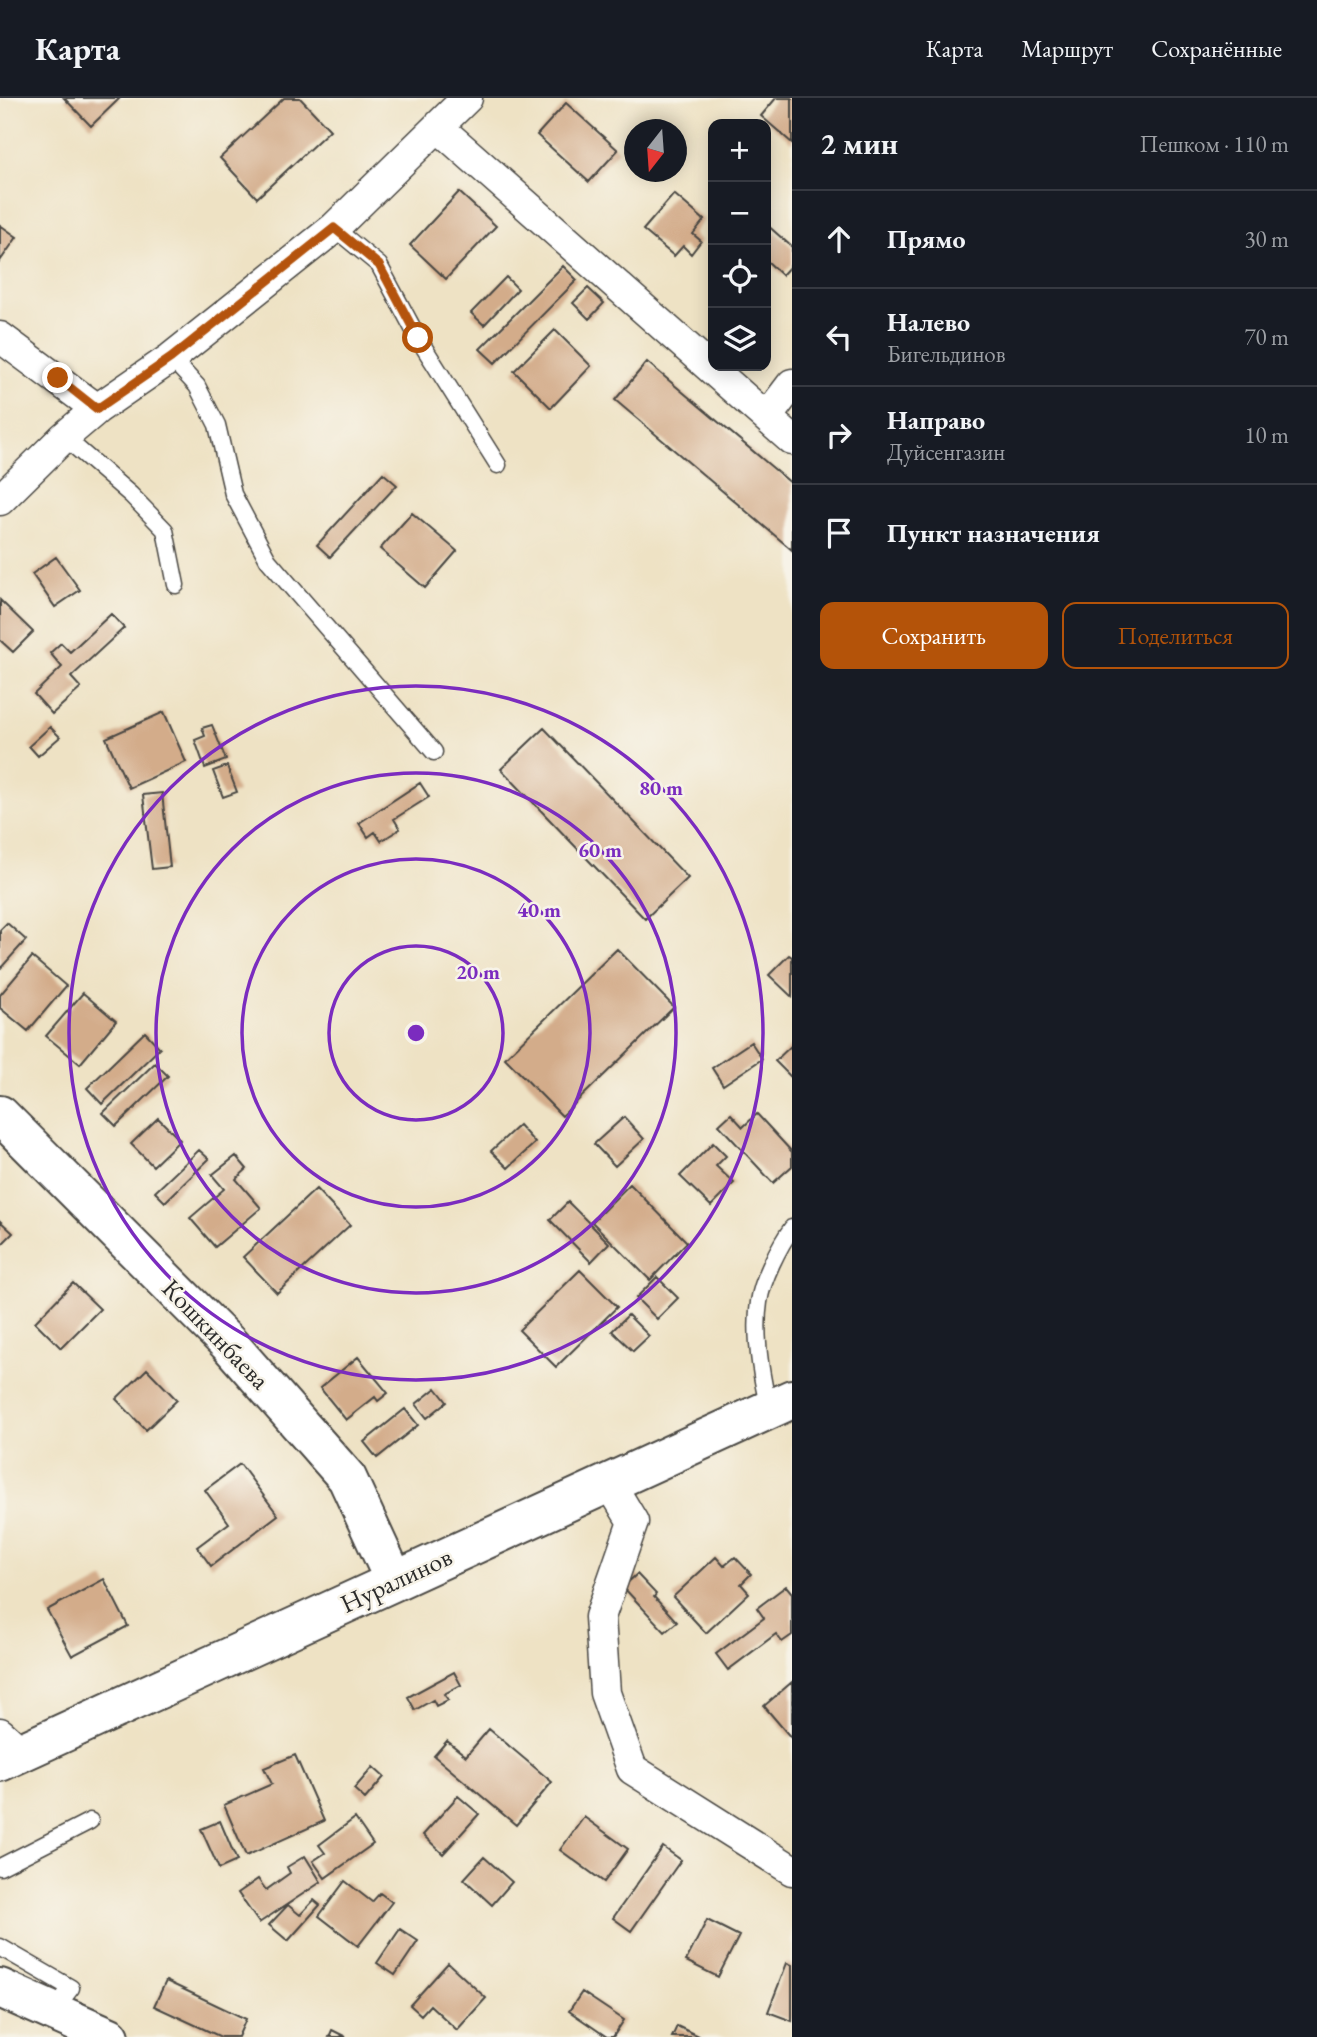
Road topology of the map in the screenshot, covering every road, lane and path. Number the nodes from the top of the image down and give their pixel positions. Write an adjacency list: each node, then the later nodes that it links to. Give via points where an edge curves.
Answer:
1 (467, 98): 2 (street)
2 (438, 127): 3 (street); 8 (street)
3 (334, 228): 5 (street); 11 (lane, via 379,265 418,338)
4 (0, 337): 7 (street)
5 (171, 358): 7 (street); 14 (lane, via 197,386 216,425 233,494 268,560)
6 (792, 384): 8 (street)
7 (97, 409): 9 (street)
8 (766, 417): 10 (street)
9 (64, 437): 12 (street); 13 (lane, via 164,530)
10 (792, 440)
11 (498, 465)
12 (0, 500)
13 (176, 585)
14 (434, 752)
15 (0, 1115): 19 (main road, Кошкинбаева, via 228,1343 347,1478)
16 (792, 1228): 17 (lane, via 779,1247 759,1301 759,1370)
17 (781, 1405): 18 (main road, Нуралинов)
18 (609, 1482): 19 (main road, Нуралинов); 23 (street, via 633,1522 600,1617 605,1693 632,1769)
19 (394, 1580): 20 (main road, Нуралинов)
20 (7, 1749)
21 (90, 1821): 22 (lane)
22 (0, 1867)
23 (792, 1870)
24 (0, 1947): 26 (lane, via 71,1988)
25 (0, 1988): 26 (main road)
26 (53, 2011): 27 (main road)
27 (110, 2037)

